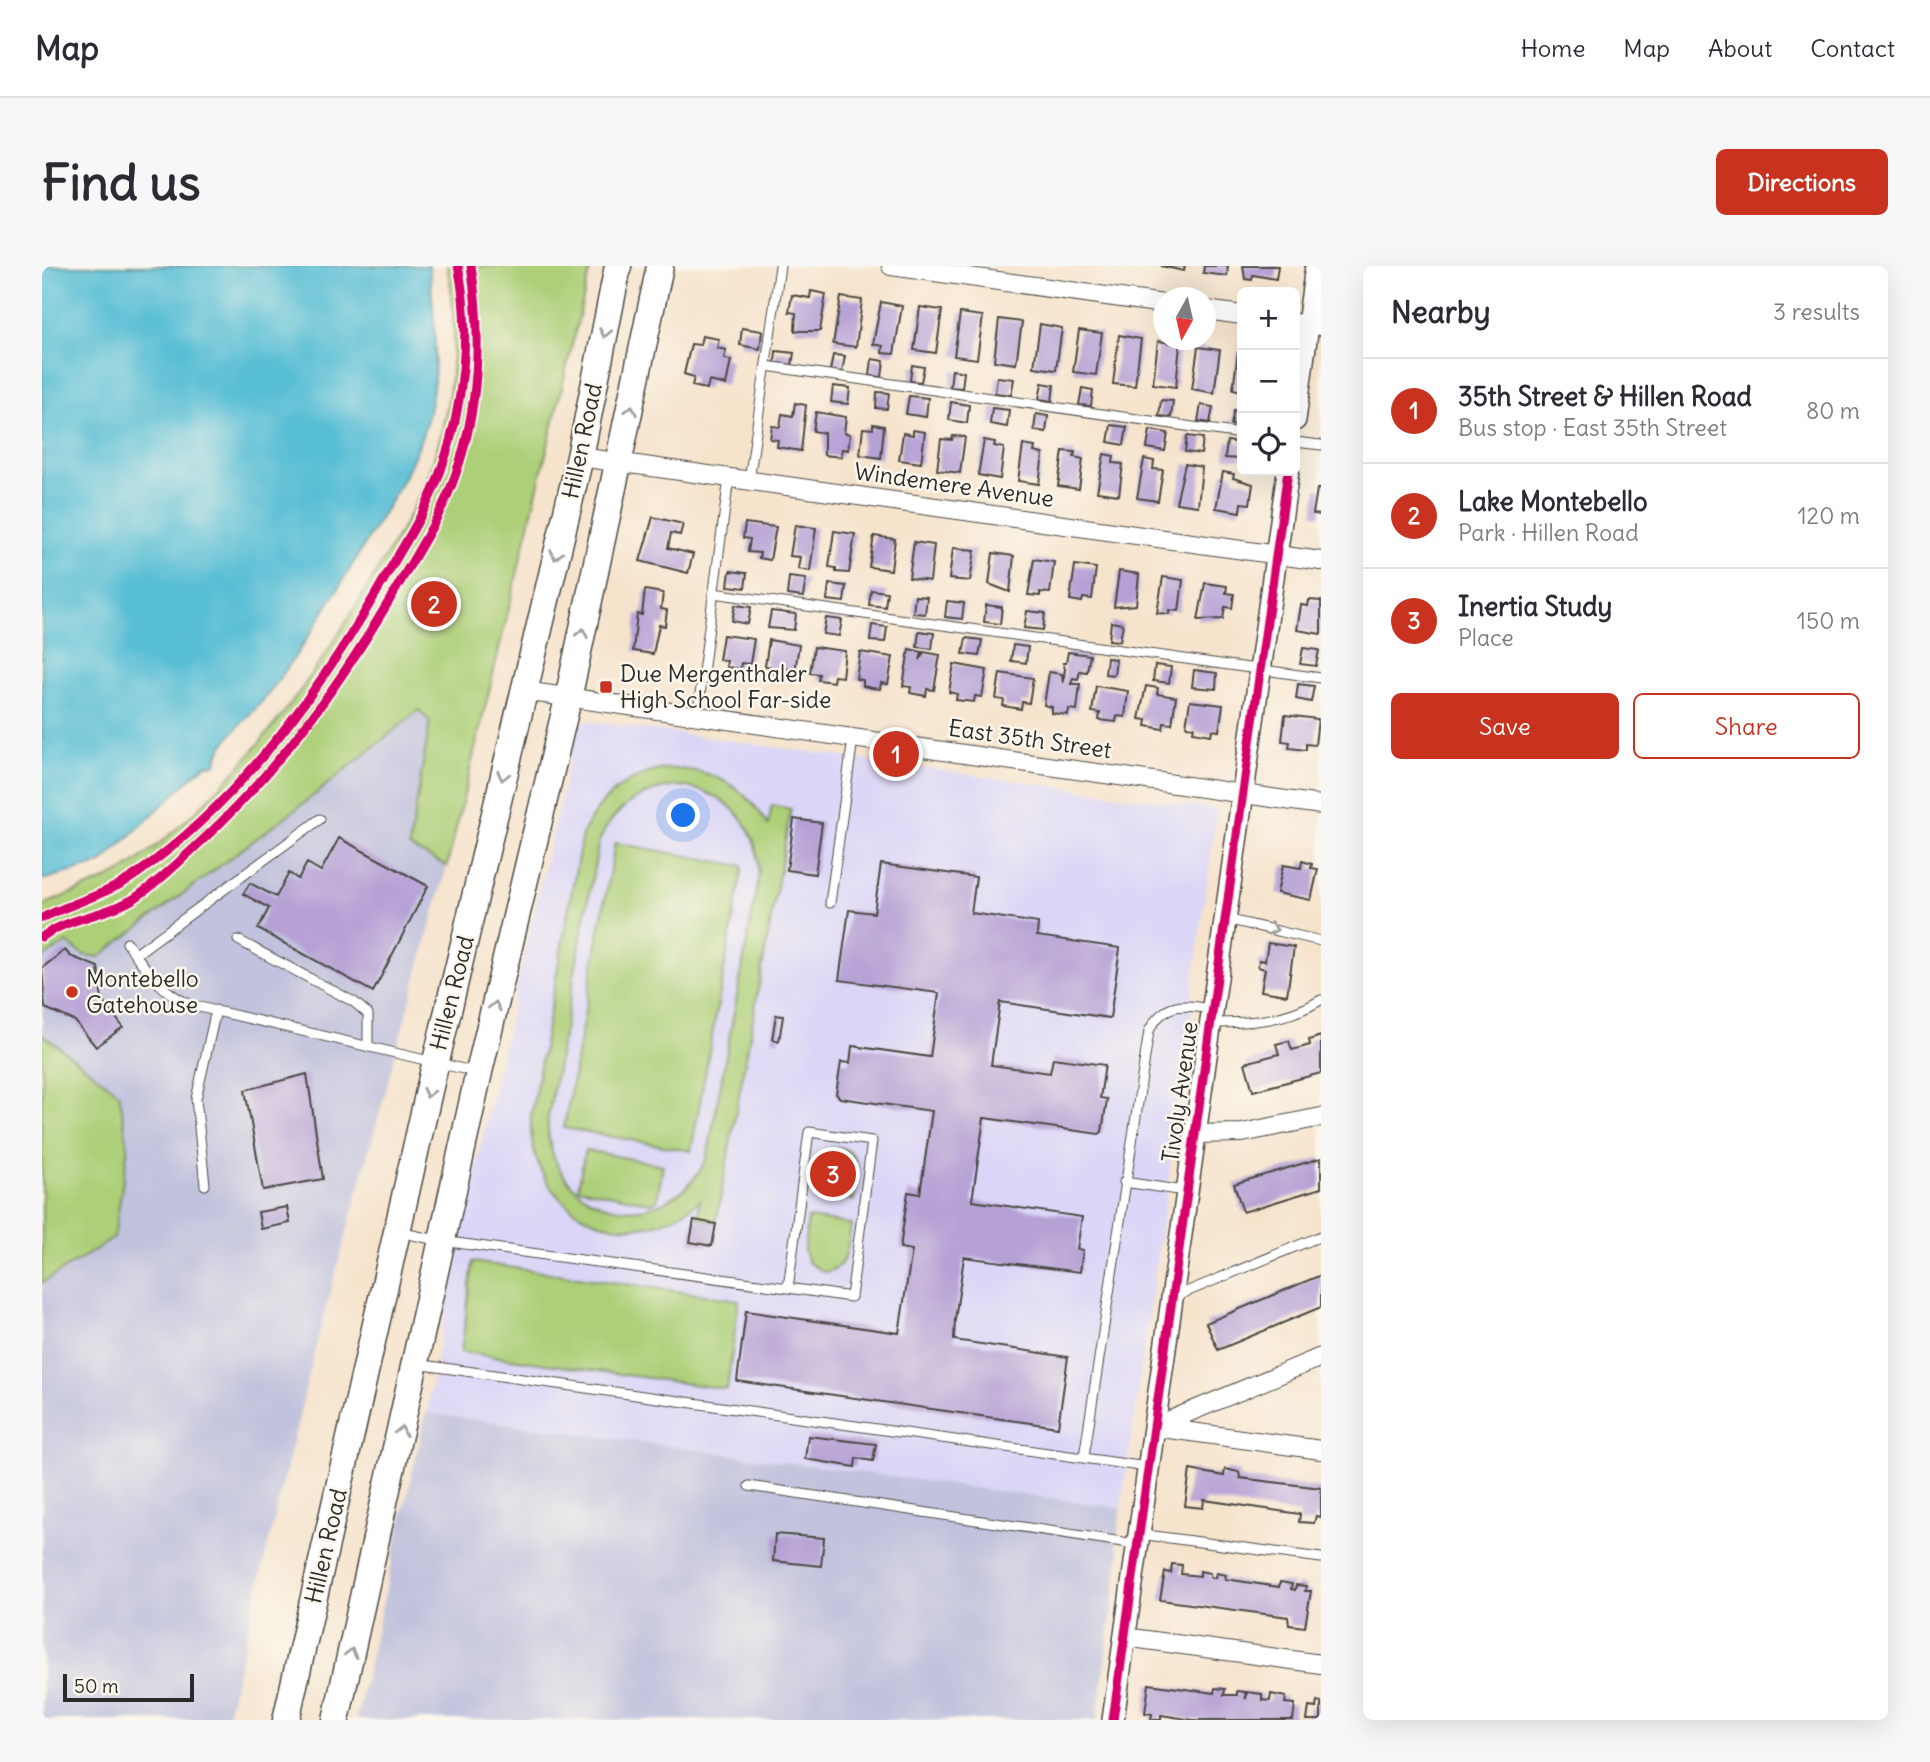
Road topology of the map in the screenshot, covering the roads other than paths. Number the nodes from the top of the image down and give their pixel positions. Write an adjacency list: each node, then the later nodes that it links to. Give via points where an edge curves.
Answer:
1 (618, 266): 15 (main road, Hillen Road, one-way to 15)
2 (660, 266): 16 (main road, Hillen Road, one-way to 2)
3 (780, 266): 10 (lane)
4 (891, 266): 6 (street)
5 (1317, 266): 9 (street)
6 (1153, 302)
7 (1216, 311): 8 (street)
8 (1237, 314)
9 (1308, 325): 11 (street)
10 (766, 366): 12 (lane); 19 (lane)
11 (1296, 413)
12 (1237, 433)
13 (1300, 443): 14 (lane)
14 (1321, 446)
15 (580, 457): 16 (street, Windemere Avenue); 25 (main road, Hillen Road, one-way to 25)
16 (620, 462): 18 (street, Windemere Avenue); 26 (main road, Hillen Road, one-way to 16)
17 (1287, 476): 20 (street, Tivoly Avenue)
18 (729, 478): 19 (street, Windemere Avenue); 22 (lane)
19 (749, 481): 20 (street, Windemere Avenue)
20 (1276, 555): 21 (street, Windemere Avenue); 23 (street, Tivoly Avenue)
21 (1321, 561)
22 (713, 593): 23 (lane); 27 (lane)
23 (1260, 669): 24 (lane); 29 (street, Tivoly Avenue)
24 (1321, 678)
25 (524, 691): 26 (street, East 35th Street); 42 (main road, Hillen Road, one-way to 42)
26 (568, 699): 27 (street, East 35th Street); 43 (main road, Hillen Road, one-way to 26)
27 (697, 718): 28 (street, East 35th Street)
28 (853, 739): 29 (street, East 35th Street); 32 (lane)
29 (1242, 794): 30 (street, East 35th Street); 33 (street, Tivoly Avenue)
30 (1321, 805)
31 (320, 819): 37 (lane)
32 (830, 903)
33 (1224, 919): 35 (lane, one-way to 35); 40 (street, Tivoly Avenue)
34 (238, 940): 41 (lane, via 354,1002 368,1014)
35 (1321, 941)
36 (127, 943): 37 (lane)
37 (136, 954): 39 (lane, via 147,973 172,997)
38 (1321, 1000): 40 (lane, via 1270,1020)
39 (216, 1010): 41 (lane); 47 (lane, via 196,1099)
40 (1210, 1016): 45 (street, Tivoly Avenue); 46 (lane, via 1184,1004 1171,1006 1161,1012 1149,1031)
41 (368, 1047): 42 (lane)
42 (435, 1062): 43 (lane); 49 (main road, Hillen Road, one-way to 49)
43 (479, 1072): 51 (main road, Hillen Road)
44 (1321, 1117): 45 (street, via 1242,1133)
45 (1192, 1134): 48 (street, Tivoly Avenue)
46 (1124, 1182): 48 (lane); 58 (lane)
47 (205, 1185)
48 (1185, 1191): 53 (street, Tivoly Avenue)
49 (396, 1231): 51 (lane); 65 (main road, Hillen Road)
50 (1321, 1236): 53 (lane)
51 (442, 1241): 52 (lane); 55 (main road, Hillen Road)
52 (788, 1288): 52 (lane, via 851,1297 872,1140 809,1132)
53 (1170, 1298): 56 (street, Tivoly Avenue)
54 (1321, 1357): 56 (street)
55 (416, 1364): 58 (lane); 66 (main road, Hillen Road, one-way to 55)
56 (1154, 1427): 57 (street); 59 (street, Tivoly Avenue)
57 (1321, 1450)
58 (1084, 1457): 59 (lane)
59 (1149, 1467): 61 (street, Tivoly Avenue)
60 (749, 1486): 61 (lane)
61 (1139, 1539): 62 (lane); 63 (street, Tivoly Avenue)
62 (1321, 1559)
63 (1125, 1637): 64 (street); 67 (street, Tivoly Avenue)
64 (1321, 1664)
65 (286, 1720)
66 (337, 1720)
67 (1113, 1720)

